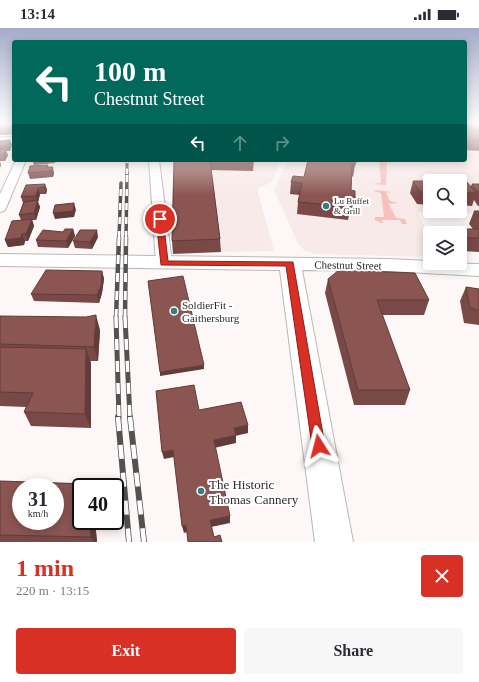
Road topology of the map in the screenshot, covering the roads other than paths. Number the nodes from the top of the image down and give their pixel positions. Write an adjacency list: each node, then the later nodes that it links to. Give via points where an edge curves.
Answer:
1 (20, 162): 3 (street)
2 (154, 162): 5 (street)
3 (0, 208)
4 (0, 260): 5 (street, Chestnut Street)
5 (164, 263): 6 (street, Chestnut Street)
6 (290, 264): 7 (street, Chestnut Street, via 389,265); 8 (street)
7 (479, 270)
8 (334, 542)

